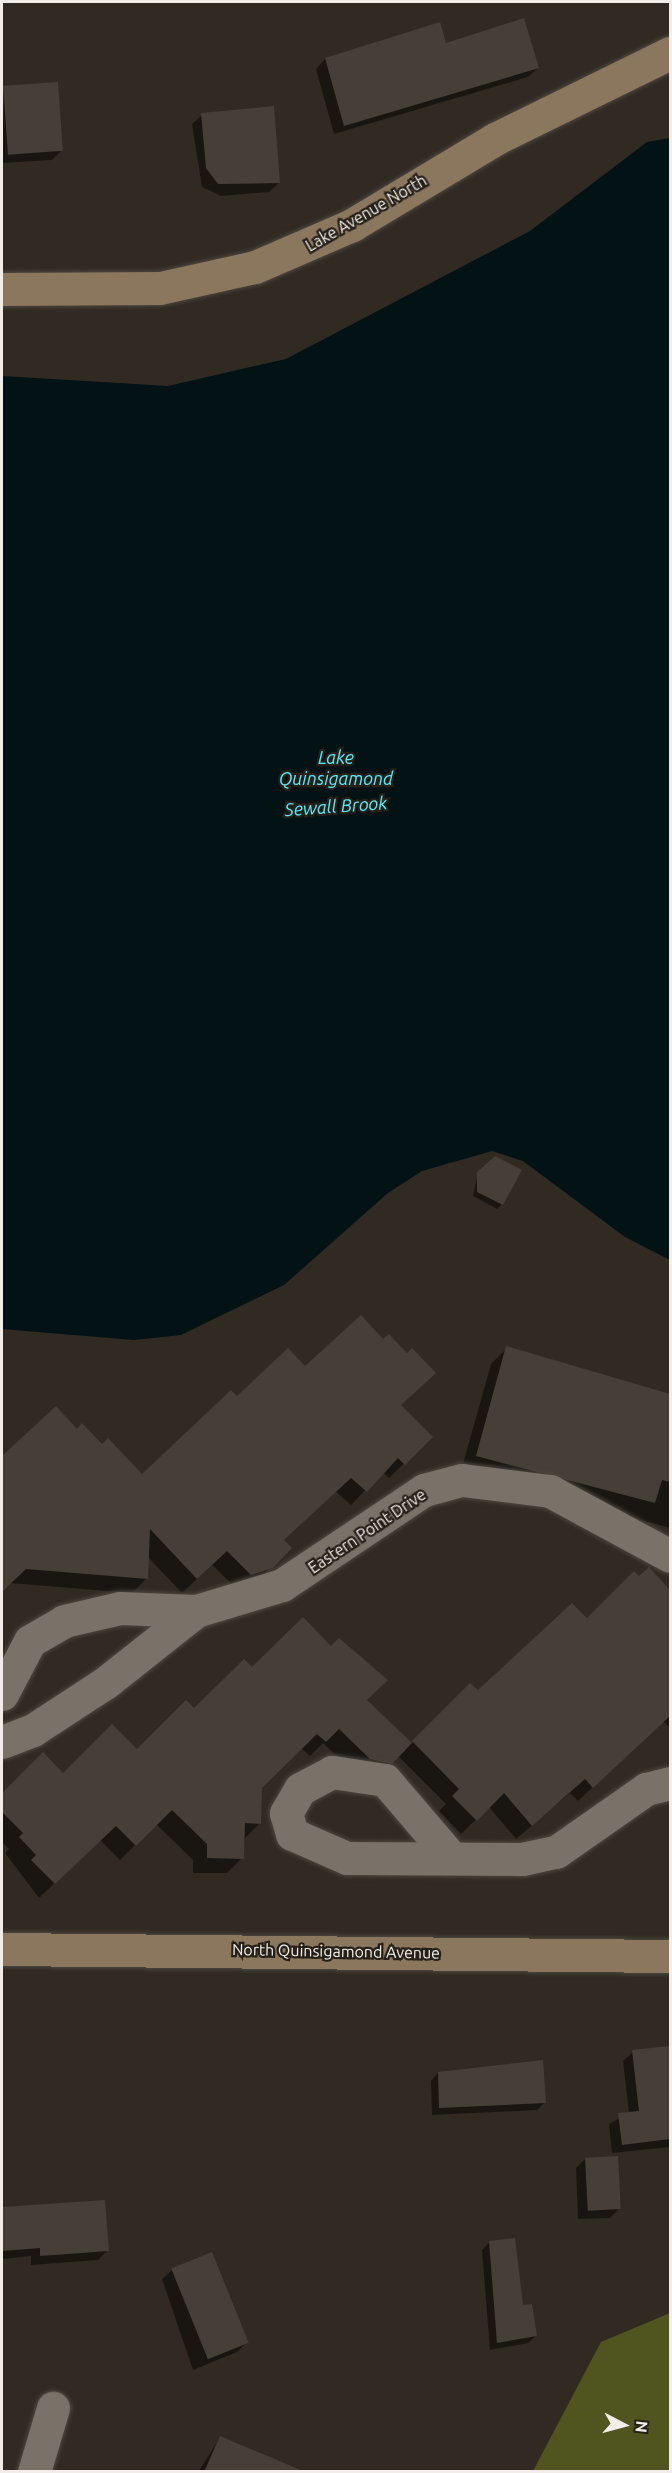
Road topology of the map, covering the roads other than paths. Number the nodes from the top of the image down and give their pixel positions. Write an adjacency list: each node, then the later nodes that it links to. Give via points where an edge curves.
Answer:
1 (670, 53): 2 (main road, Lake Avenue North, via 542,114 352,225 283,257 160,288)
2 (2, 289)
3 (670, 1556): 4 (street, Eastern Point Drive, via 549,1491 462,1480 424,1490 282,1585)
4 (196, 1611): 5 (street, Eastern Point Drive, via 120,1608 64,1620 30,1641); 6 (street, Eastern Point Drive, via 105,1683 33,1730)
5 (2, 1694)
6 (2, 1742)
7 (670, 1783): 8 (street, via 646,1790 556,1852 522,1859)
8 (450, 1856)
9 (2, 1949): 10 (main road, North Quinsigamond Avenue)
10 (670, 1956)
11 (53, 2408): 12 (street)
12 (34, 2472)

